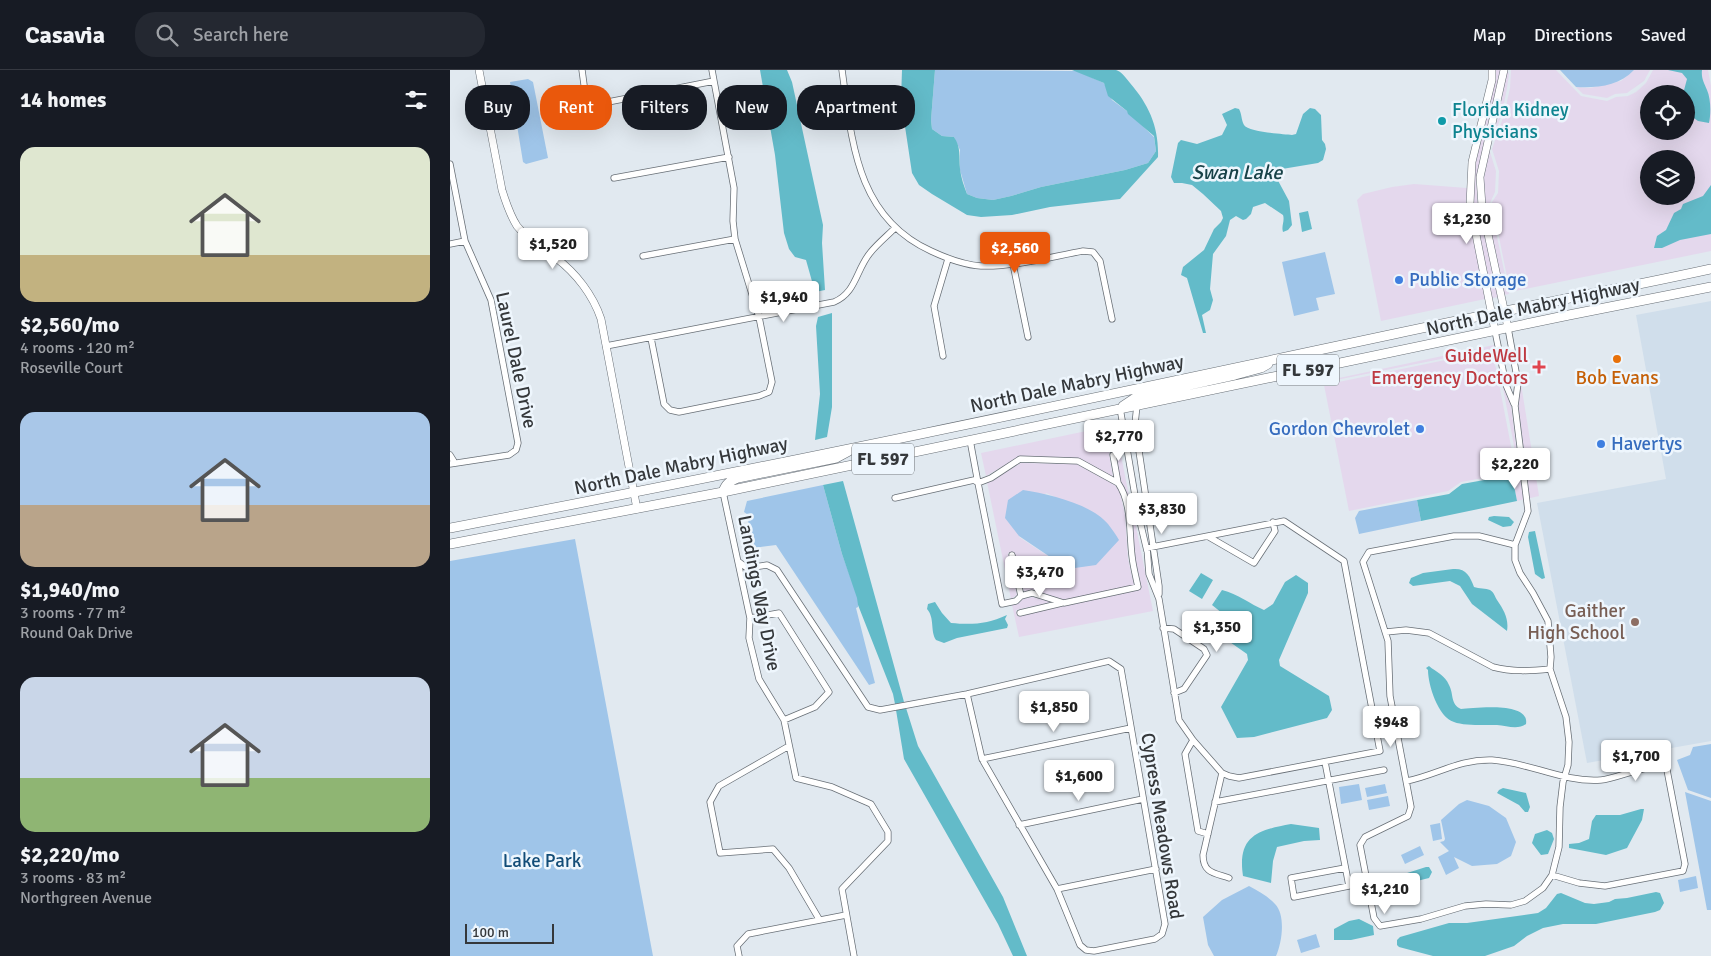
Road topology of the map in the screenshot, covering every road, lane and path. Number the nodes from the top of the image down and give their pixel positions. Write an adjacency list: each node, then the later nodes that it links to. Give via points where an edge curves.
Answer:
1 (479, 70): 30 (street, via 508,209 525,235 558,259 588,290 601,319)
2 (582, 70): 7 (street, via 585,92 590,99 603,102)
3 (712, 70): 7 (street)
4 (842, 70): 11 (street, via 851,136 866,189)
5 (1492, 70): 23 (street, via 1472,162 1470,204)
6 (1504, 70): 22 (street, via 1480,177 1482,206)
7 (714, 81): 8 (street)
8 (729, 157): 10 (street); 12 (street, via 734,188)
9 (450, 164): 13 (street, Laurel Dale Drive)
10 (614, 178)
11 (895, 228): 16 (street, via 919,246); 24 (street, via 869,254 851,290 843,298)
12 (735, 239): 15 (street); 24 (street)
13 (465, 241): 14 (street); 41 (street, Laurel Dale Drive, via 491,300 518,443 516,450 509,455)
14 (450, 244)
15 (643, 256)
16 (948, 259): 17 (street, via 980,266); 31 (street, via 934,306)
17 (1013, 264): 25 (street, via 1083,250 1093,252 1100,261); 28 (street)
18 (1711, 269): 19 (main road, North Dale Mabry Highway / FL 597)
19 (1695, 273): 21 (main road); 22 (main road, North Dale Mabry Highway / FL 597)
20 (1711, 287): 21 (main road, North Dale Mabry Highway / FL 597)
21 (1698, 290): 26 (main road, North Dale Mabry Highway / FL 597)
22 (1504, 311): 23 (main road, North Dale Mabry Highway / FL 597); 26 (street)
23 (1491, 313): 27 (street); 32 (main road, North Dale Mabry Highway / FL 597)
24 (759, 317): 29 (street); 29 (street, via 772,382 769,392 679,412 664,404)
25 (1112, 319)
26 (1508, 328): 27 (main road, North Dale Mabry Highway / FL 597); 34 (street, via 1518,383)
27 (1495, 331): 33 (main road, North Dale Mabry Highway / FL 597); 34 (street, via 1506,386)
28 (1028, 337)
29 (651, 338): 30 (street)
30 (606, 346): 46 (street)
31 (943, 356)
32 (1279, 358): 35 (main road, via 1261,368 1144,395); 37 (main road, North Dale Mabry Highway / FL 597)
33 (1137, 405): 35 (main road, North Dale Mabry Highway / FL 597); 40 (street, via 1135,424)
34 (1515, 406): 56 (street, via 1528,511)
35 (1120, 408): 36 (main road, North Dale Mabry Highway / FL 597); 42 (street)
36 (970, 440): 43 (street); 45 (main road, North Dale Mabry Highway / FL 597)
37 (858, 446): 45 (main road, via 836,458 738,478 729,482); 46 (main road, North Dale Mabry Highway / FL 597)
38 (450, 455): 41 (street)
39 (1113, 456): 44 (street)
40 (1140, 462): 42 (street); 49 (street)
41 (452, 464)
42 (1130, 464): 50 (street)
43 (978, 483): 44 (street, via 1020,460 1078,461); 47 (street, via 974,480); 60 (street, via 1002,604 1016,601)
44 (1118, 483): 51 (street, via 1123,490)
45 (723, 492): 48 (main road, North Dale Mabry Highway / FL 597); 59 (street, Landings Way Drive)
46 (635, 493): 48 (street); 53 (main road, North Dale Mabry Highway / FL 597)
47 (895, 498)
48 (637, 509): 55 (main road, North Dale Mabry Highway / FL 597)
49 (1147, 510): 50 (street); 57 (street)
50 (1138, 513): 51 (street); 57 (street)
51 (1128, 515): 62 (street, via 1138,587)
52 (1273, 522): 54 (street); 54 (street, via 1275,531 1254,563); 75 (street, via 1284,521 1344,561 1380,751)
53 (450, 528)
54 (1209, 537): 57 (street)
55 (450, 544)
56 (1515, 545): 66 (street, via 1478,536 1454,536 1369,552 1363,562); 67 (street, via 1517,566 1548,621)
57 (1150, 548): 61 (street); 61 (street, via 1149,574)
58 (1012, 555): 60 (street)
59 (739, 562): 64 (street, Landings Way Drive); 69 (street, Cypress Meadows Road, via 747,568 767,565 777,570 868,707 880,710)
60 (1021, 596): 62 (street, via 1032,593)
61 (1159, 599): 65 (street)
62 (1064, 603): 63 (street)
63 (1020, 613)
64 (750, 618): 70 (street, Landings Way Drive, via 749,638 759,679); 70 (street, via 779,613 829,692 815,707)
65 (1163, 628): 68 (street); 68 (street, via 1174,629 1206,652 1184,690)
66 (1386, 632): 67 (street, via 1429,633 1503,670); 80 (street, via 1390,655 1390,696)
67 (1550, 669): 78 (street, via 1568,730 1569,754)
68 (1174, 693): 72 (street, via 1179,720)
69 (967, 694): 71 (street, Cypress Meadows Road, via 1109,661 1121,669); 74 (street, Cypress Meadows Road)
70 (784, 720): 73 (street, Landings Way Drive)
71 (1131, 728): 74 (street); 81 (street, Cypress Meadows Road)
72 (1193, 740): 77 (street); 84 (street, via 1186,754 1187,764 1198,831)
73 (789, 746): 90 (street, Landings Way Drive, via 796,778 832,787 872,804 888,832 888,842 842,889); 91 (street, via 719,786 710,802 720,853 773,849 789,868)
74 (982, 759): 83 (street, Cypress Meadows Road)
75 (1325, 762): 77 (street, via 1238,778); 79 (street)
76 (1384, 770): 79 (street)
77 (1222, 773): 82 (street)
78 (1565, 776): 80 (street, via 1506,762 1478,760); 87 (street, via 1560,807 1560,847); 87 (street, via 1610,779 1663,766 1669,775 1685,864 1680,872 1605,886)
79 (1328, 780): 82 (street); 85 (street)
80 (1407, 781): 87 (street, via 1411,807 1408,816 1365,837 1360,845 1374,918 1380,926 1421,919 1465,906 1517,904 1538,893)
81 (1143, 799): 83 (street); 86 (street, Cypress Meadows Road)
82 (1216, 802): 84 (street)
83 (1019, 825): 89 (street, Cypress Meadows Road)
84 (1208, 834): 88 (street, via 1203,863 1208,870)
85 (1345, 868): 85 (street, via 1349,886 1294,897 1291,878)
86 (1156, 869): 89 (street); 89 (street, Cypress Meadows Road, via 1165,924 1162,934 1154,939 1086,950 1080,945)
87 (1552, 875)
88 (1229, 878)
89 (1057, 889)
90 (846, 915): 91 (street); 93 (street, Landings Way Drive)
91 (819, 919): 92 (street, via 748,934 737,946)
92 (739, 956)
93 (854, 956)

